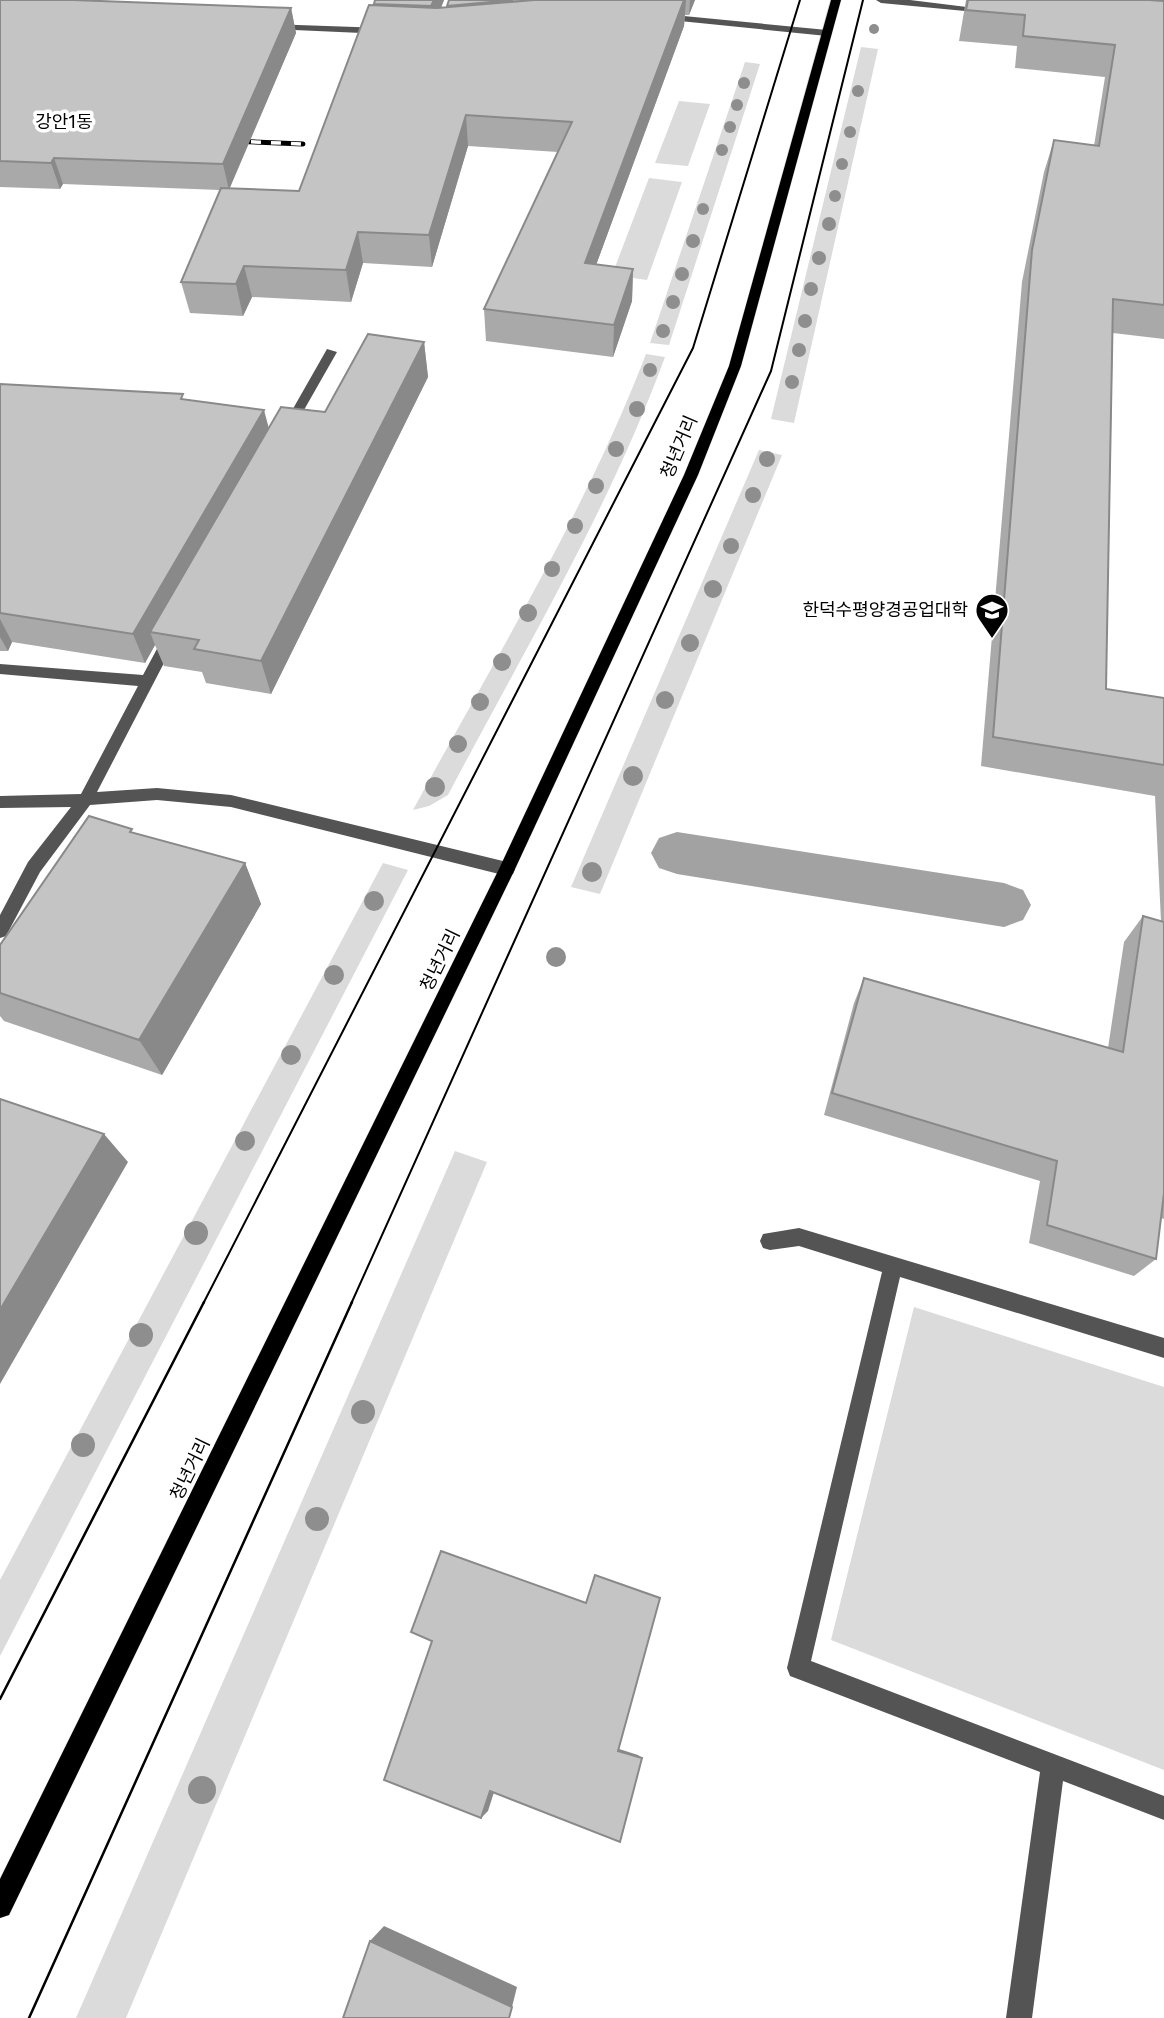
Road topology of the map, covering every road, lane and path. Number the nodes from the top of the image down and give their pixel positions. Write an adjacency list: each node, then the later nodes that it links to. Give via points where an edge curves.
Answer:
1 (836, 0): 7 (main road, 청년거리)
2 (881, 0): 3 (street)
3 (1003, 12)
4 (650, 16): 7 (street)
5 (258, 25): 6 (street)
6 (391, 31)
7 (827, 33): 15 (main road, 청년거리, via 734,366 686,487)
8 (331, 352): 9 (street)
9 (278, 446)
10 (178, 623): 12 (street)
11 (0, 669): 12 (street)
12 (145, 681): 13 (street)
13 (87, 797): 14 (street); 15 (street, via 157,794 231,801); 16 (street, via 34,867)
14 (0, 802)
15 (507, 869): 22 (main road, 청년거리)
16 (0, 930)
17 (769, 1241): 18 (street, via 799,1237)
18 (893, 1266): 19 (street); 20 (street, via 798,1668)
19 (1164, 1348)
20 (1053, 1765): 21 (street); 23 (street)
21 (1164, 1808)
22 (0, 1906)
23 (1019, 2018)

